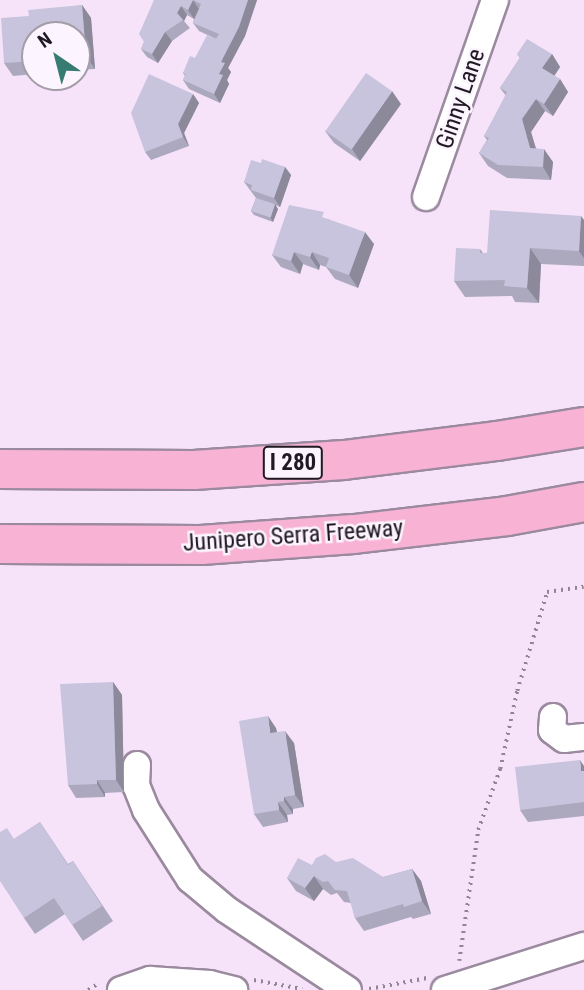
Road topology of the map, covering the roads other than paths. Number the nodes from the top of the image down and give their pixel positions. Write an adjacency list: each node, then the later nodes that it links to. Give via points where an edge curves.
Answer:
1 (495, 0): 2 (street, Ginny Lane)
2 (426, 197)
3 (584, 426): 4 (highway, I 280, via 344,460 194,470)
4 (0, 469)
5 (584, 502): 6 (highway, Junipero Serra Freeway, via 355,534 215,544)
6 (0, 544)
7 (553, 717): 8 (street, via 552,730 564,739)
8 (584, 737)
9 (137, 765): 14 (street, via 136,785 146,810 190,879 227,910)
10 (584, 946): 11 (street)
11 (452, 987)
12 (121, 990): 13 (street, via 150,980)
13 (234, 990)
14 (348, 990)

